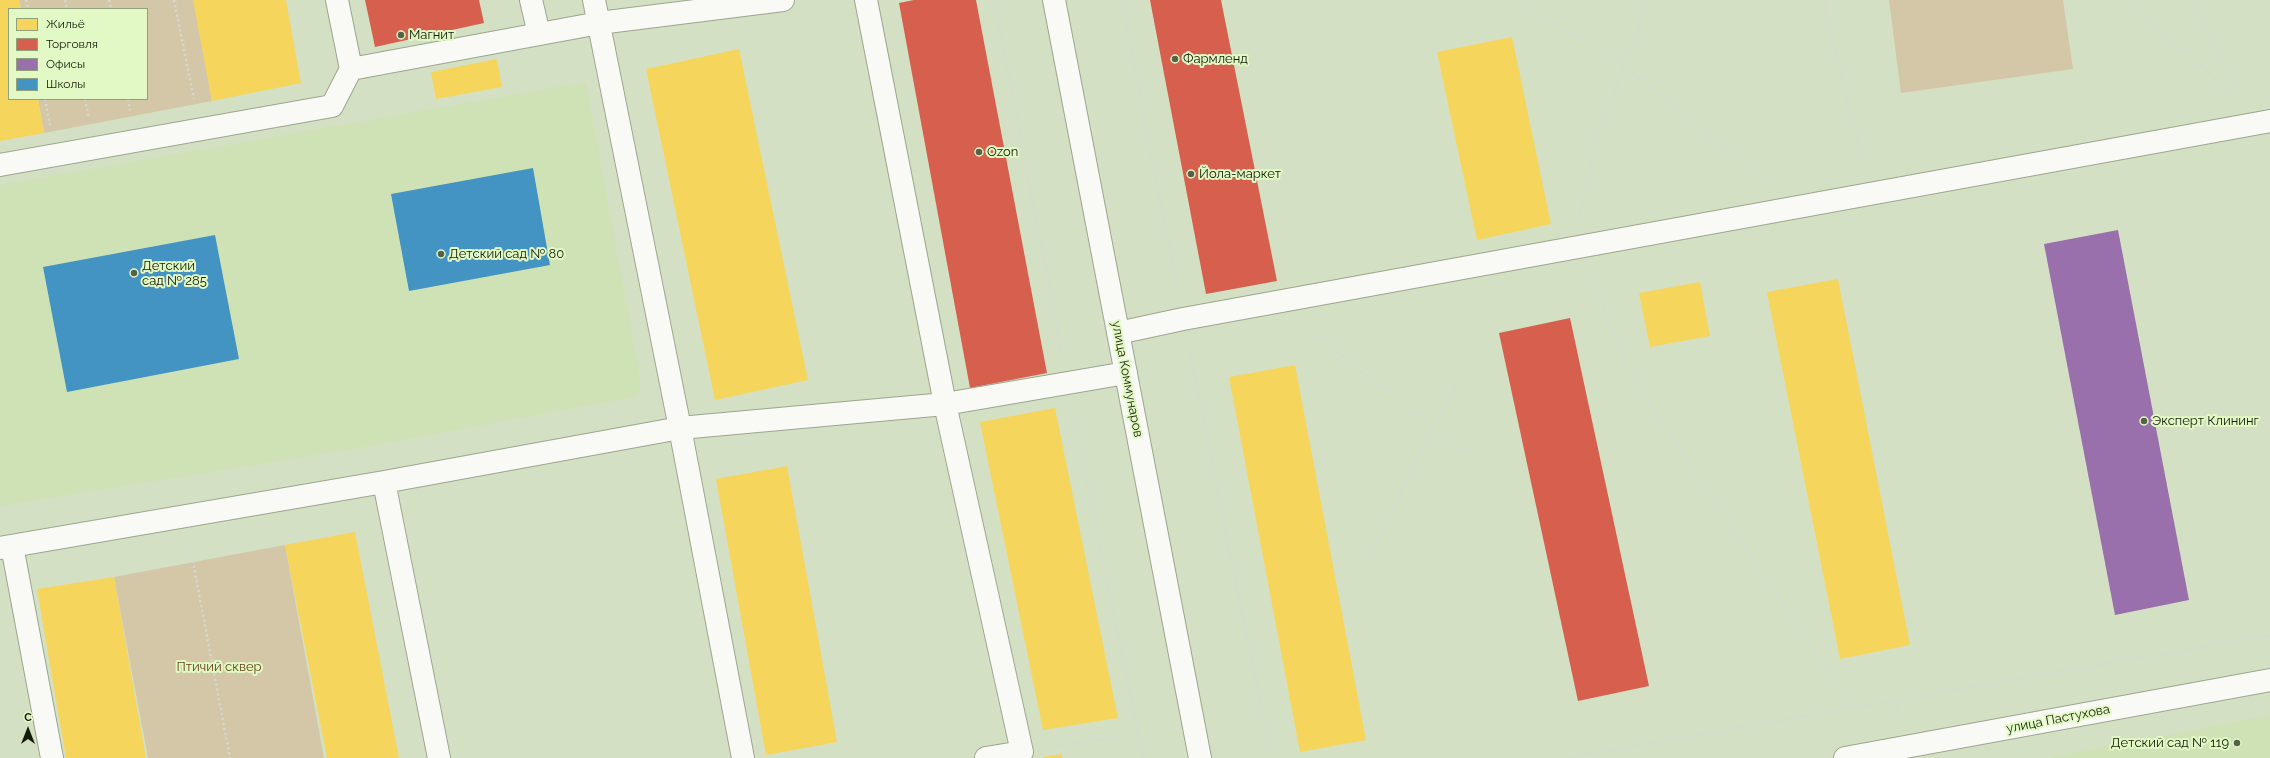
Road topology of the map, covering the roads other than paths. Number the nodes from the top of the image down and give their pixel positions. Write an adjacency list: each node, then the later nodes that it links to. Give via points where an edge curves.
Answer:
1 (337, 0): 9 (street)
2 (531, 0): 8 (street)
3 (594, 0): 7 (street)
4 (783, 0): 7 (street)
5 (866, 0): 14 (street)
6 (1054, 0): 12 (street, улица Коммунаров)
7 (599, 23): 8 (street); 15 (street)
8 (539, 34): 9 (street)
9 (351, 69): 11 (street, via 332,106)
10 (2264, 122): 12 (street)
11 (0, 164)
12 (1118, 333): 13 (street, улица Коммунаров)
13 (1126, 374): 14 (street); 23 (street, улица Коммунаров)
14 (946, 404): 15 (street); 22 (street, via 1022,752)
15 (680, 428): 16 (street); 21 (street)
16 (384, 482): 17 (street); 20 (street)
17 (6, 547): 19 (street)
18 (2270, 680): 24 (street, улица Пастухова)
19 (52, 758)
20 (439, 758)
21 (742, 758)
22 (986, 758)
23 (1200, 758)
24 (1845, 758)

